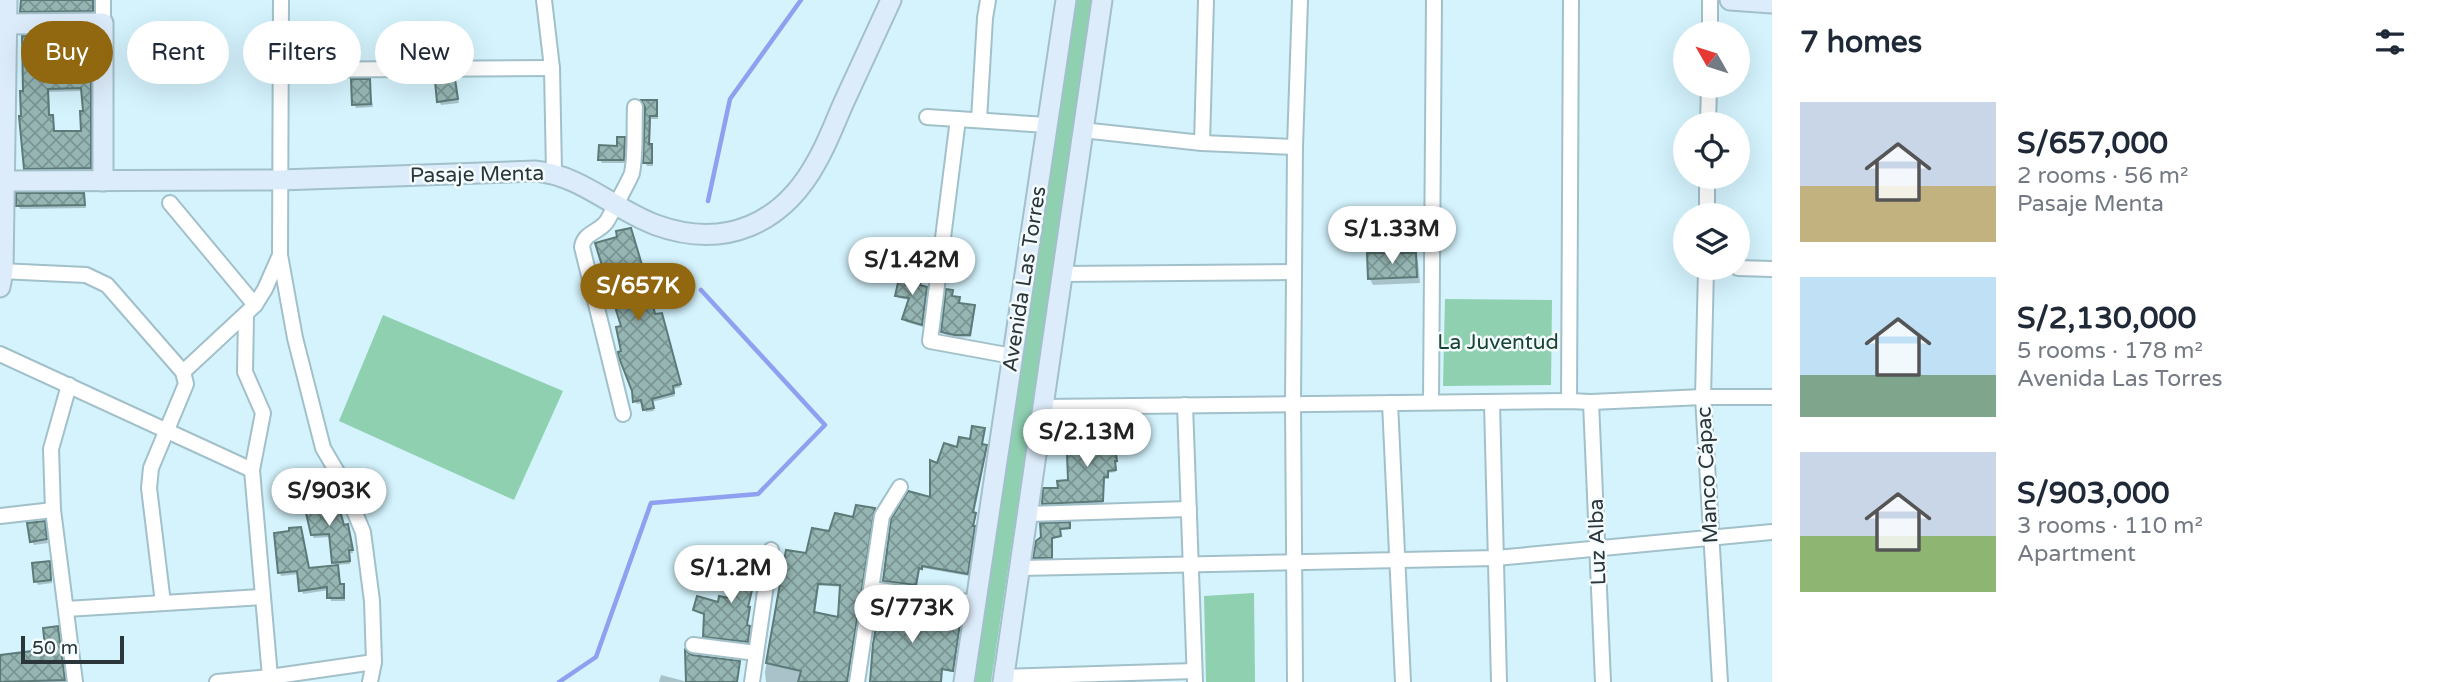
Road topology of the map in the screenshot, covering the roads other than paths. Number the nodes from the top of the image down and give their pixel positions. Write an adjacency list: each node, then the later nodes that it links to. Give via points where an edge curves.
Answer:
1 (7, 0): 19 (street)
2 (103, 0): 16 (street)
3 (281, 0): 17 (street)
4 (544, 0): 21 (street)
5 (891, 0): 38 (street, Pasaje Menta, via 817,161 799,190 777,212 748,228 698,234 657,225)
6 (988, 0): 28 (street)
7 (1066, 0): 29 (street, Avenida Las Torres)
8 (1101, 0): 30 (street, Avenida Las Torres)
9 (1206, 0): 31 (street)
10 (1300, 0): 32 (street)
11 (1434, 0): 54 (street)
12 (1571, 0): 53 (street)
13 (1710, 0): 18 (street)
14 (1730, 0): 15 (street)
15 (1772, 3)
16 (103, 21)
17 (281, 21)
18 (1710, 21)
19 (7, 24): 20 (street); 35 (street)
20 (21, 24)
21 (552, 68): 22 (street); 33 (street)
22 (361, 69)
23 (103, 84): 36 (street)
24 (280, 84): 34 (street)
25 (635, 107): 38 (street, via 632,174)
26 (927, 117): 27 (street)
27 (958, 119): 28 (street); 48 (street, via 930,341)
28 (979, 120): 29 (street)
29 (1047, 125): 48 (street, Avenida Las Torres)
30 (1082, 130): 31 (street); 43 (street, Avenida Las Torres)
31 (1202, 143): 32 (street)
32 (1295, 147): 42 (street)
33 (554, 173): 34 (street, Pasaje Menta); 38 (street, Pasaje Menta)
34 (280, 180): 36 (street, Pasaje Menta); 39 (street)
35 (2, 181): 36 (street, Pasaje Menta); 44 (street)
36 (103, 181)
37 (170, 203): 46 (street)
38 (615, 203): 61 (street, via 608,219 588,235 582,247)
39 (280, 255): 46 (street); 85 (street, via 323,448 363,533)
40 (1750, 268): 41 (street)
41 (1772, 269)
42 (1294, 272): 43 (street); 58 (street)
43 (1060, 274): 60 (street, Avenida Las Torres)
44 (1, 277): 49 (street, via 86,275 107,285)
45 (1706, 280): 51 (street, Manco Cápac)
46 (251, 310): 49 (street); 63 (street, via 245,372 263,413)
47 (0, 354): 50 (street)
48 (1012, 356): 81 (street, Avenida Las Torres)
49 (183, 372): 62 (street, via 186,384)
50 (69, 385): 62 (street); 66 (street, via 51,449)
51 (1703, 397): 52 (street); 55 (street); 70 (street, Manco Cápac)
52 (1772, 397)
53 (1569, 401): 55 (street); 57 (street)
54 (1432, 402): 56 (street); 57 (street)
55 (1591, 402): 71 (street, Luz Alba)
56 (1390, 403): 58 (street); 74 (street)
57 (1492, 403): 73 (street)
58 (1293, 404): 59 (street); 75 (street)
59 (1185, 405): 60 (street); 65 (street)
60 (1042, 407): 67 (street, Avenida Las Torres)
61 (623, 414)
62 (167, 430): 63 (street); 80 (street, via 151,468 149,488)
63 (252, 470): 79 (street)
64 (900, 488): 78 (street, via 882,516)
65 (1189, 509): 67 (street); 76 (street)
66 (53, 510): 68 (street); 82 (street)
67 (1027, 514): 77 (street, Avenida Las Torres)
68 (0, 516)
69 (1772, 532): 70 (street)
70 (1711, 537): 71 (street); 99 (street, Manco Cápac)
71 (1598, 549): 73 (street); 98 (street, Luz Alba)
72 (771, 550): 84 (street)
73 (1496, 558): 74 (street); 97 (street)
74 (1396, 559): 75 (street); 96 (street)
75 (1295, 562): 76 (street); 95 (street)
76 (1191, 564): 77 (street); 86 (street)
77 (1020, 568): 88 (street, Avenida Las Torres)
78 (872, 589): 81 (street); 93 (street)
79 (262, 597): 80 (street); 87 (street)
80 (163, 603): 82 (street)
81 (975, 603): 94 (street, Avenida Las Torres)
82 (66, 609): 89 (street)
83 (693, 645): 84 (street)
84 (756, 653): 92 (street)
85 (374, 663): 87 (street); 91 (street)
86 (1194, 676): 88 (street)
87 (270, 677): 90 (street)
88 (1003, 680)
89 (75, 682)
90 (218, 682)
91 (370, 682)
92 (752, 682)
93 (857, 682)
94 (964, 682)
95 (1295, 682)
96 (1403, 682)
97 (1499, 682)
98 (1603, 682)
99 (1720, 682)

